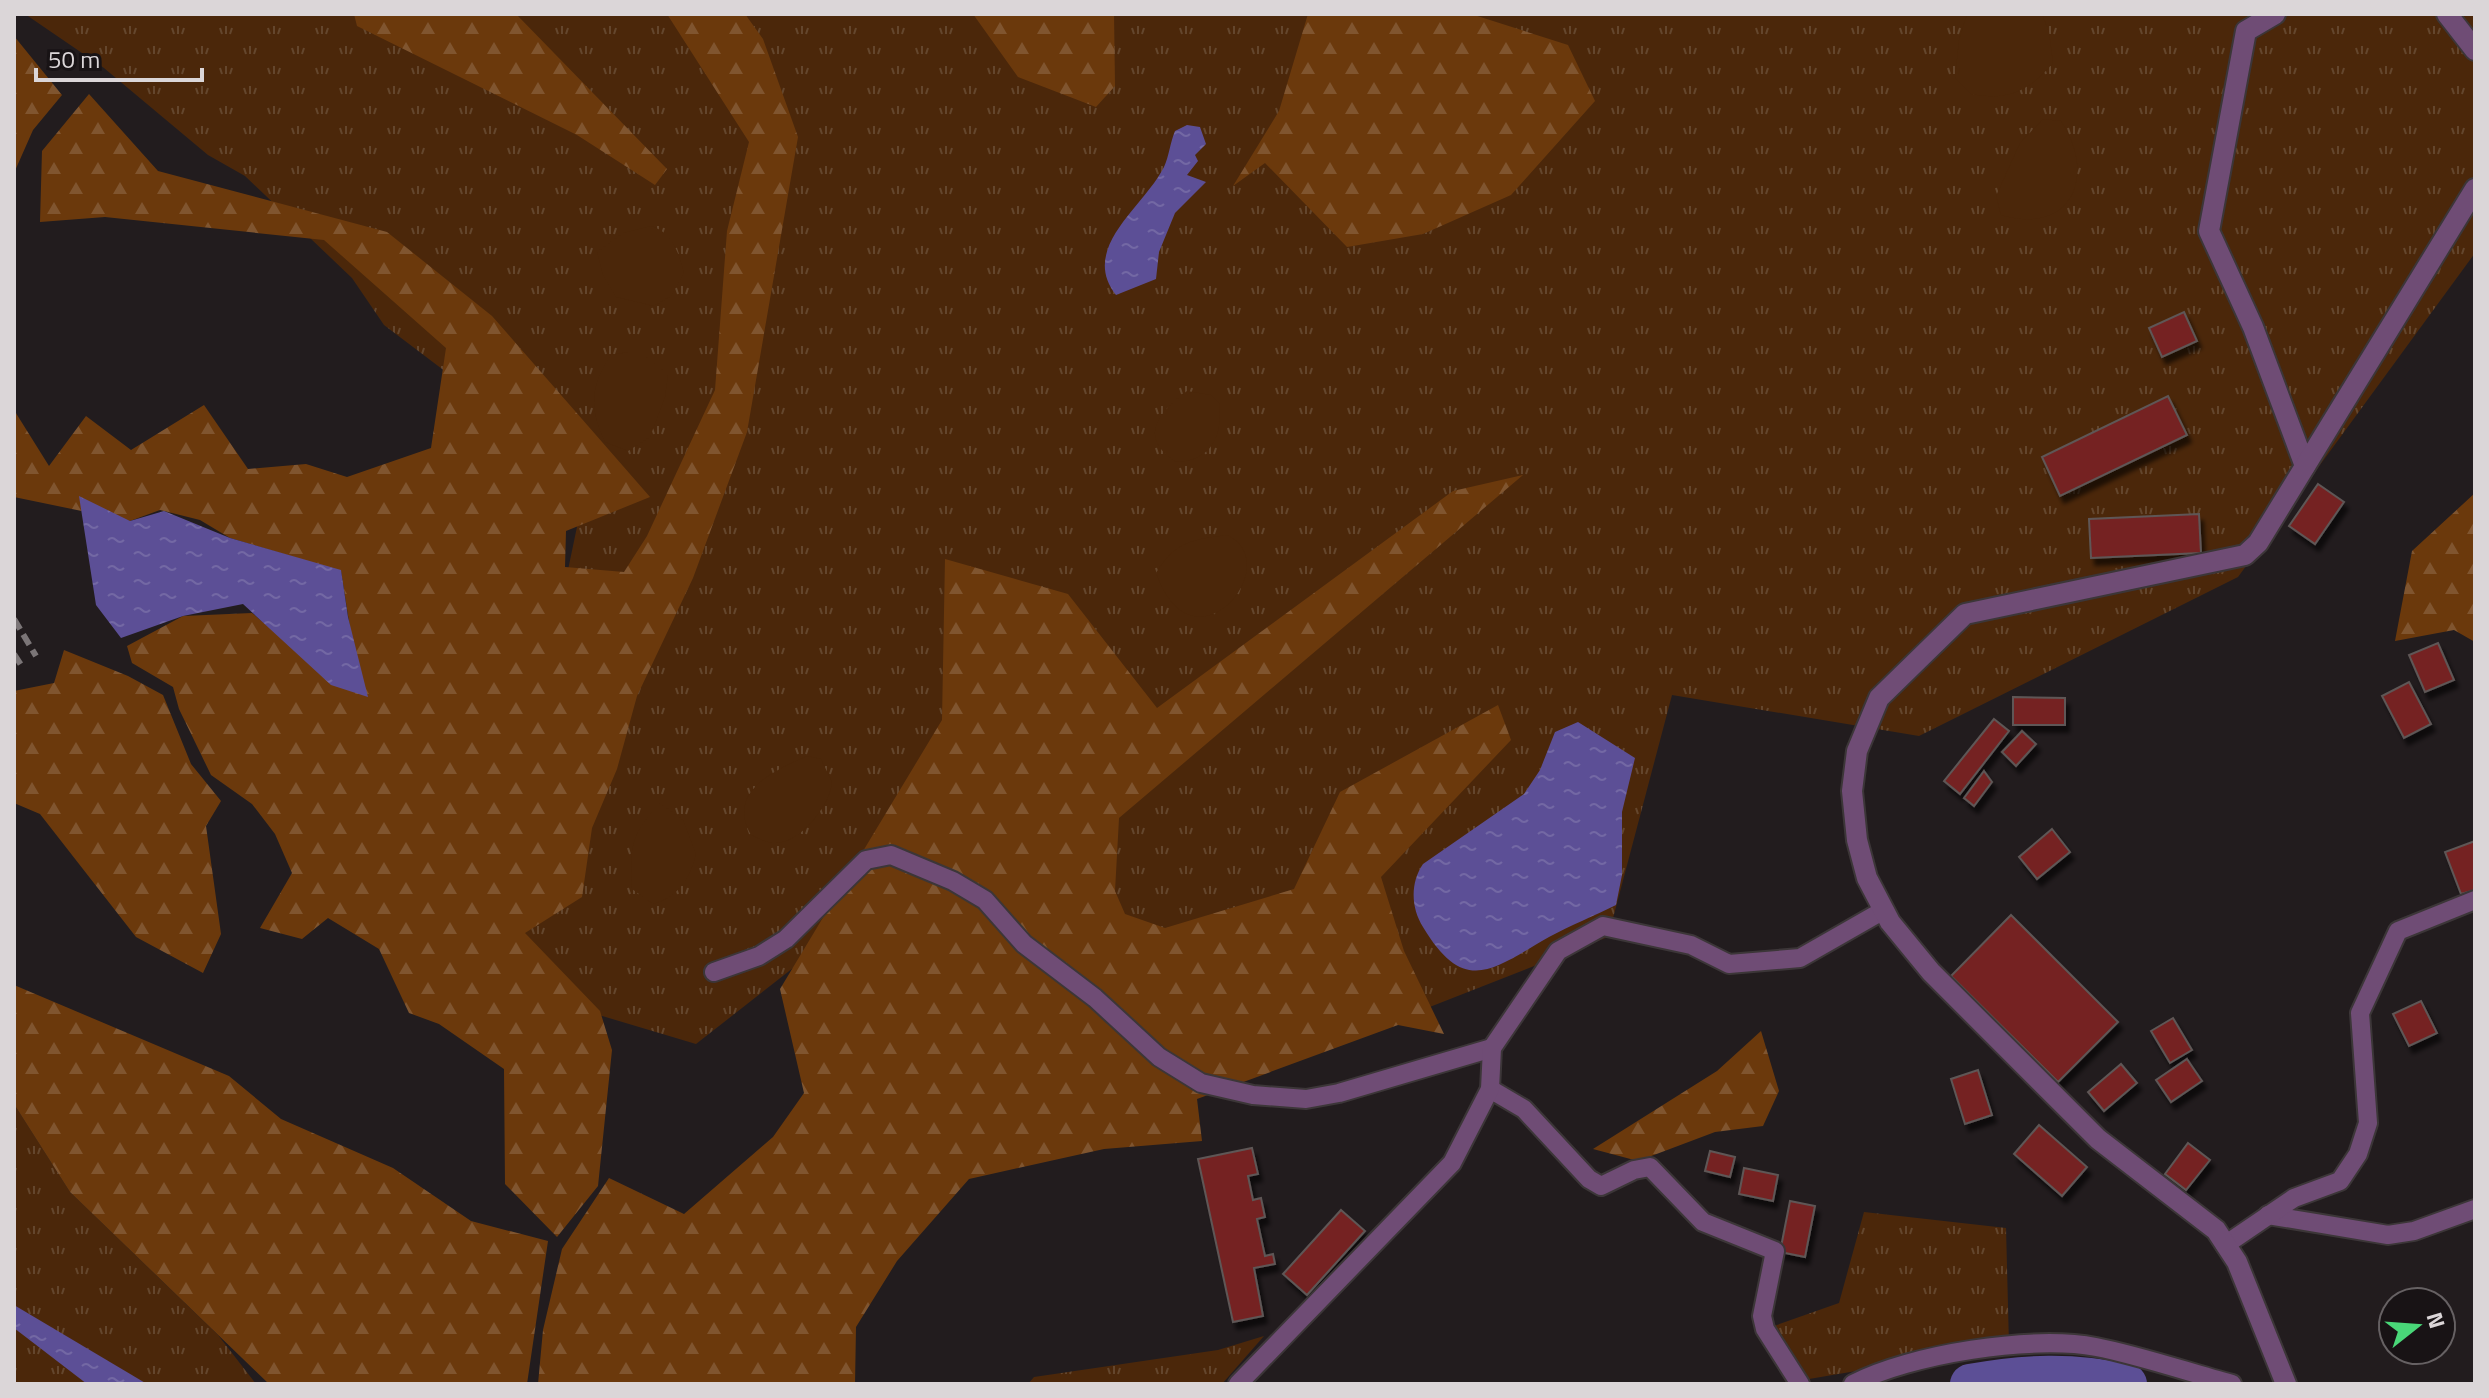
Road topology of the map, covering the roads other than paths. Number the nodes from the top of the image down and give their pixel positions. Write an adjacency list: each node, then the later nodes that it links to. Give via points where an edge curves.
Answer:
1 (2275, 14): 5 (street, via 2246,31 2209,231 2253,327)
2 (2447, 14): 3 (street)
3 (2475, 50)
4 (2475, 189): 5 (street)
5 (2305, 466): 7 (street, via 2258,543 2245,555 1965,614 1879,698 1857,751 1852,791 1867,878)
6 (2475, 900): 12 (street, via 2398,931 2360,1013 2368,1123 2358,1154 2340,1181 2294,1198)
7 (1884, 910): 9 (street, via 1800,958 1729,964 1691,945 1603,926 1558,951); 13 (street, via 1931,972 2098,1139 2216,1230)
8 (714, 972): 9 (street, via 759,956 786,939 866,860 891,855 985,900 1024,944 1095,998 1159,1057 1201,1083 1253,1095 1306,1099)
9 (1492, 1048): 10 (street)
10 (1490, 1089): 14 (street, via 1452,1163); 15 (street, via 1524,1109 1601,1186 1650,1167 1703,1222 1775,1251 1762,1316)
11 (2475, 1209): 12 (street, via 2388,1235)
12 (2268, 1215): 13 (street)
13 (2225, 1245): 18 (street, via 2237,1262)
14 (1238, 1384)
15 (1800, 1384)
16 (1853, 1384): 17 (street, via 1882,1369 2009,1345 2094,1347)
17 (2232, 1384)
18 (2286, 1384)

